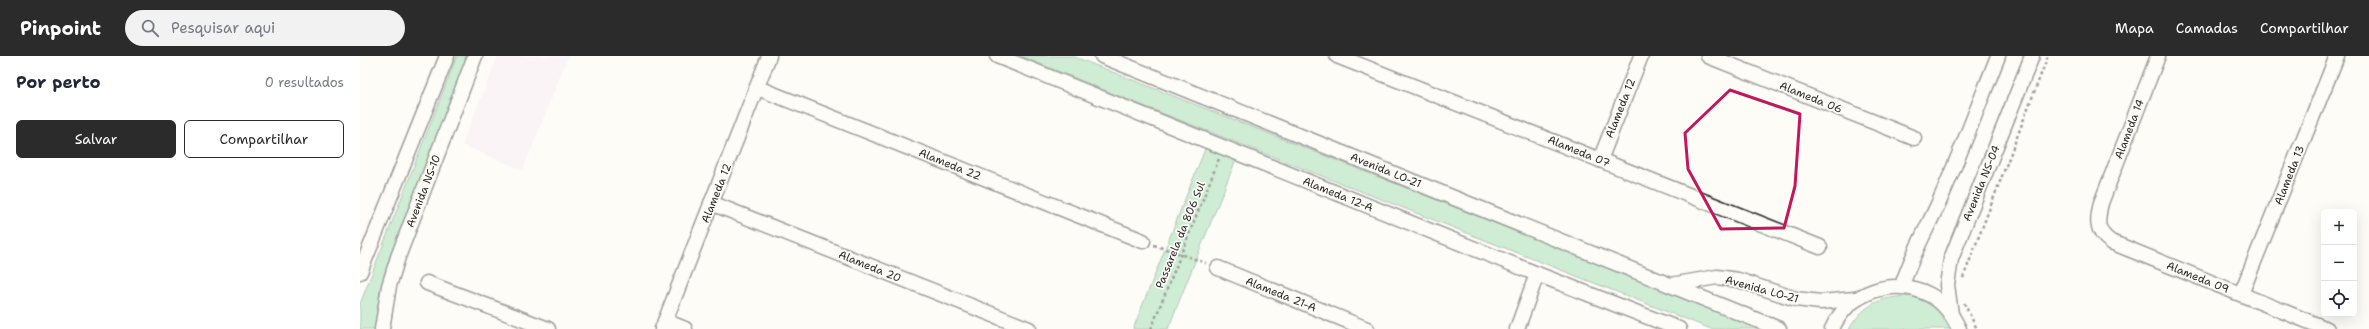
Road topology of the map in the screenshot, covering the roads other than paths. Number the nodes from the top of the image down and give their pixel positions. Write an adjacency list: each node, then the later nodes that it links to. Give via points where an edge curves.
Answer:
1 (448, 56): 21 (street)
2 (475, 56): 30 (street, Avenida NS-10, via 398,257 389,286)
3 (769, 56): 13 (street, Alameda 12)
4 (997, 56): 22 (street, Alameda 12-A)
5 (1102, 56): 24 (street, Avenida LO-21)
6 (1337, 56): 15 (street, Alameda 07)
7 (1641, 56): 15 (street, Alameda 12)
8 (1708, 56): 14 (street, Alameda 06)
9 (1998, 56): 25 (street, via 1965,143 1920,245 1908,266)
10 (2032, 56): 28 (street, Avenida NS-04, via 1951,260 1947,285)
11 (2158, 56): 17 (street, Alameda 14)
12 (2337, 56): 26 (street, Alameda 13)
13 (758, 88): 16 (street, Alameda 12); 18 (street, Alameda 22)
14 (1914, 138)
15 (1600, 160): 19 (street, Alameda 07)
16 (712, 203): 29 (street, Alameda 12); 33 (street, Alameda 20)
17 (2101, 203): 26 (street, Alameda 09, via 2098,227 2102,236 2111,242)
18 (1143, 241)
19 (1820, 247)
20 (1218, 268): 34 (street, Alameda 21-A)
21 (360, 272)
22 (1537, 274): 35 (street); 36 (street, Alameda 12-A)
23 (427, 283): 31 (street)
24 (1671, 285): 27 (street, Avenida LO-21, via 1717,277 1738,280 1796,299 1820,302); 37 (street, Avenida LO-21)
25 (1902, 286): 27 (street, via 1877,289); 28 (street, via 1930,295)
26 (2241, 294): 40 (street, Alameda 09)
27 (1855, 299): 38 (street, via 1837,317)
28 (1952, 314): 39 (street)
29 (663, 325): 32 (street)
30 (382, 329)
31 (548, 329)
32 (685, 329)
33 (1029, 329)
34 (1367, 329)
35 (1517, 329)
36 (1679, 329)
37 (1780, 329)
38 (1832, 329)
39 (1959, 329)
40 (2327, 329)

